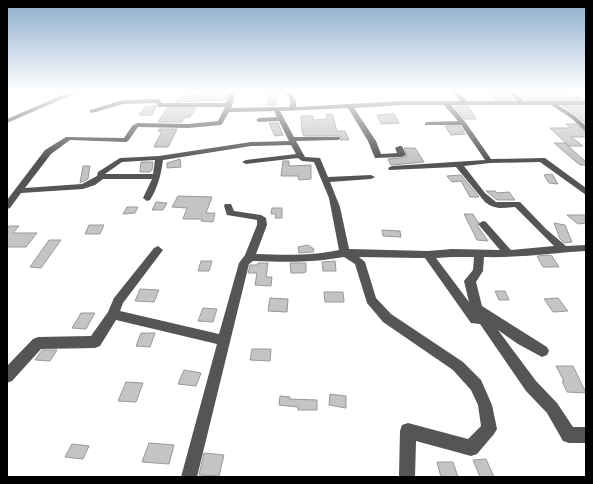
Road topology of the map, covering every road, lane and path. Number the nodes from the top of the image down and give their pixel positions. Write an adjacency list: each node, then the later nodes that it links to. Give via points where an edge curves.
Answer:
1 (22, 115): 9 (street)
2 (224, 115): 26 (street, via 220,122 182,126 137,125 126,140 68,138 48,152)
3 (279, 115): 7 (street)
4 (357, 115): 15 (street, via 378,156 402,155)
5 (456, 115): 10 (street)
6 (569, 115): 12 (street)
7 (281, 119): 8 (street); 14 (street)
8 (259, 120)
9 (7, 121)
10 (463, 123): 11 (street); 18 (street)
11 (428, 124)
12 (586, 130)
13 (338, 138): 14 (street)
14 (293, 141): 16 (street); 17 (street, via 251,144)
15 (399, 148)
16 (300, 156): 19 (street); 25 (street, via 302,159 317,160)
17 (159, 158): 22 (street); 23 (street, via 120,160)
18 (489, 161): 20 (street); 27 (street, via 542,160)
19 (246, 162)
20 (458, 164): 21 (street); 34 (street, via 493,204 517,204)
21 (392, 168)
22 (156, 176): 23 (street); 28 (street)
23 (100, 177): 26 (street, via 84,186)
24 (371, 177): 25 (street)
25 (325, 180): 37 (street, via 333,192 338,210)
26 (18, 191): 29 (street)
27 (586, 192)
28 (147, 198)
29 (7, 206)
30 (228, 206): 39 (street, via 230,213 261,218 262,225)
31 (483, 224): 36 (street)
32 (586, 248): 34 (street)
33 (158, 250): 40 (street, via 118,301)
34 (565, 250): 36 (street)
35 (479, 253): 36 (street); 38 (street); 42 (street, via 478,271 470,281 477,309)
36 (508, 253)
37 (345, 254): 38 (street); 39 (street, via 299,259); 46 (street, via 360,262 371,300 387,318 458,366 476,385 485,405 488,429 471,448 408,431)
38 (428, 255): 44 (street, via 475,319 483,319 531,386 552,408 569,435)
39 (250, 257): 41 (street, via 244,264)
40 (113, 314): 41 (street); 43 (street, via 95,342 38,343)
41 (223, 340): 45 (street)
42 (542, 351)
43 (7, 376)
44 (586, 435)
45 (189, 477)
46 (407, 477)

